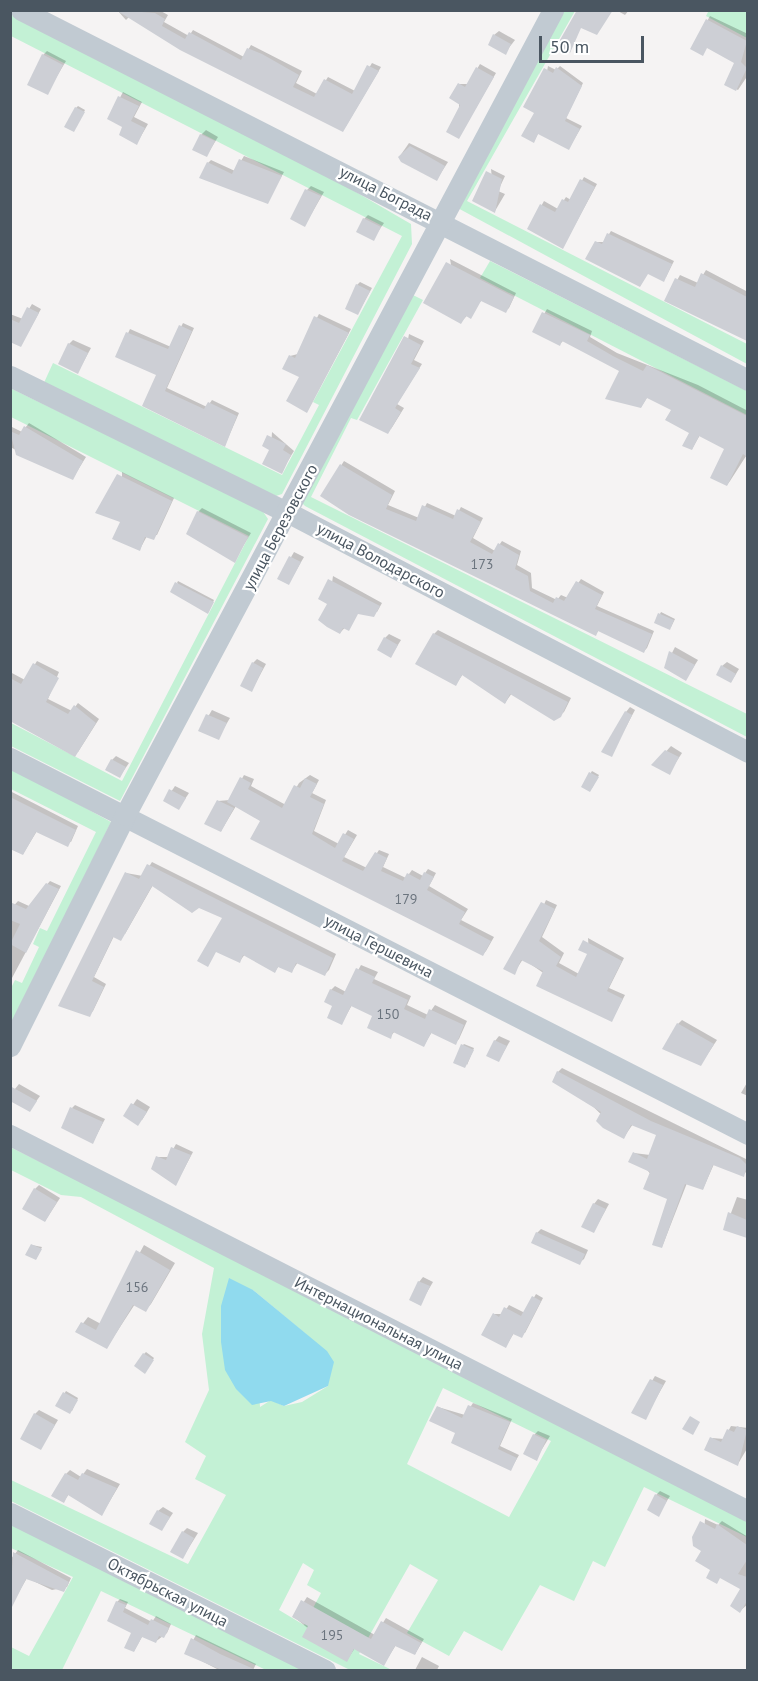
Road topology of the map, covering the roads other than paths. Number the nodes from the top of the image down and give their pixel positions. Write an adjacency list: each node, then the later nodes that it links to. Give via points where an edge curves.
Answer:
1 (21, 10): 3 (street, улица Бограда)
2 (553, 10): 3 (street, улица Березовского)
3 (440, 220): 5 (street, улица Бограда); 6 (street, улица Березовского)
4 (10, 376): 6 (street, улица Володарского)
5 (747, 381)
6 (289, 513): 7 (street, улица Володарского); 9 (street, улица Березовского)
7 (747, 752)
8 (10, 758): 9 (street, улица Гершевича)
9 (124, 815): 10 (street, улица Березовского); 11 (street, улица Гершевича)
10 (10, 1046)
11 (747, 1134)
12 (10, 1136): 13 (street, Интернациональная улица)
13 (747, 1511)
14 (10, 1513): 15 (street, Октябрьская улица)
15 (325, 1671)

